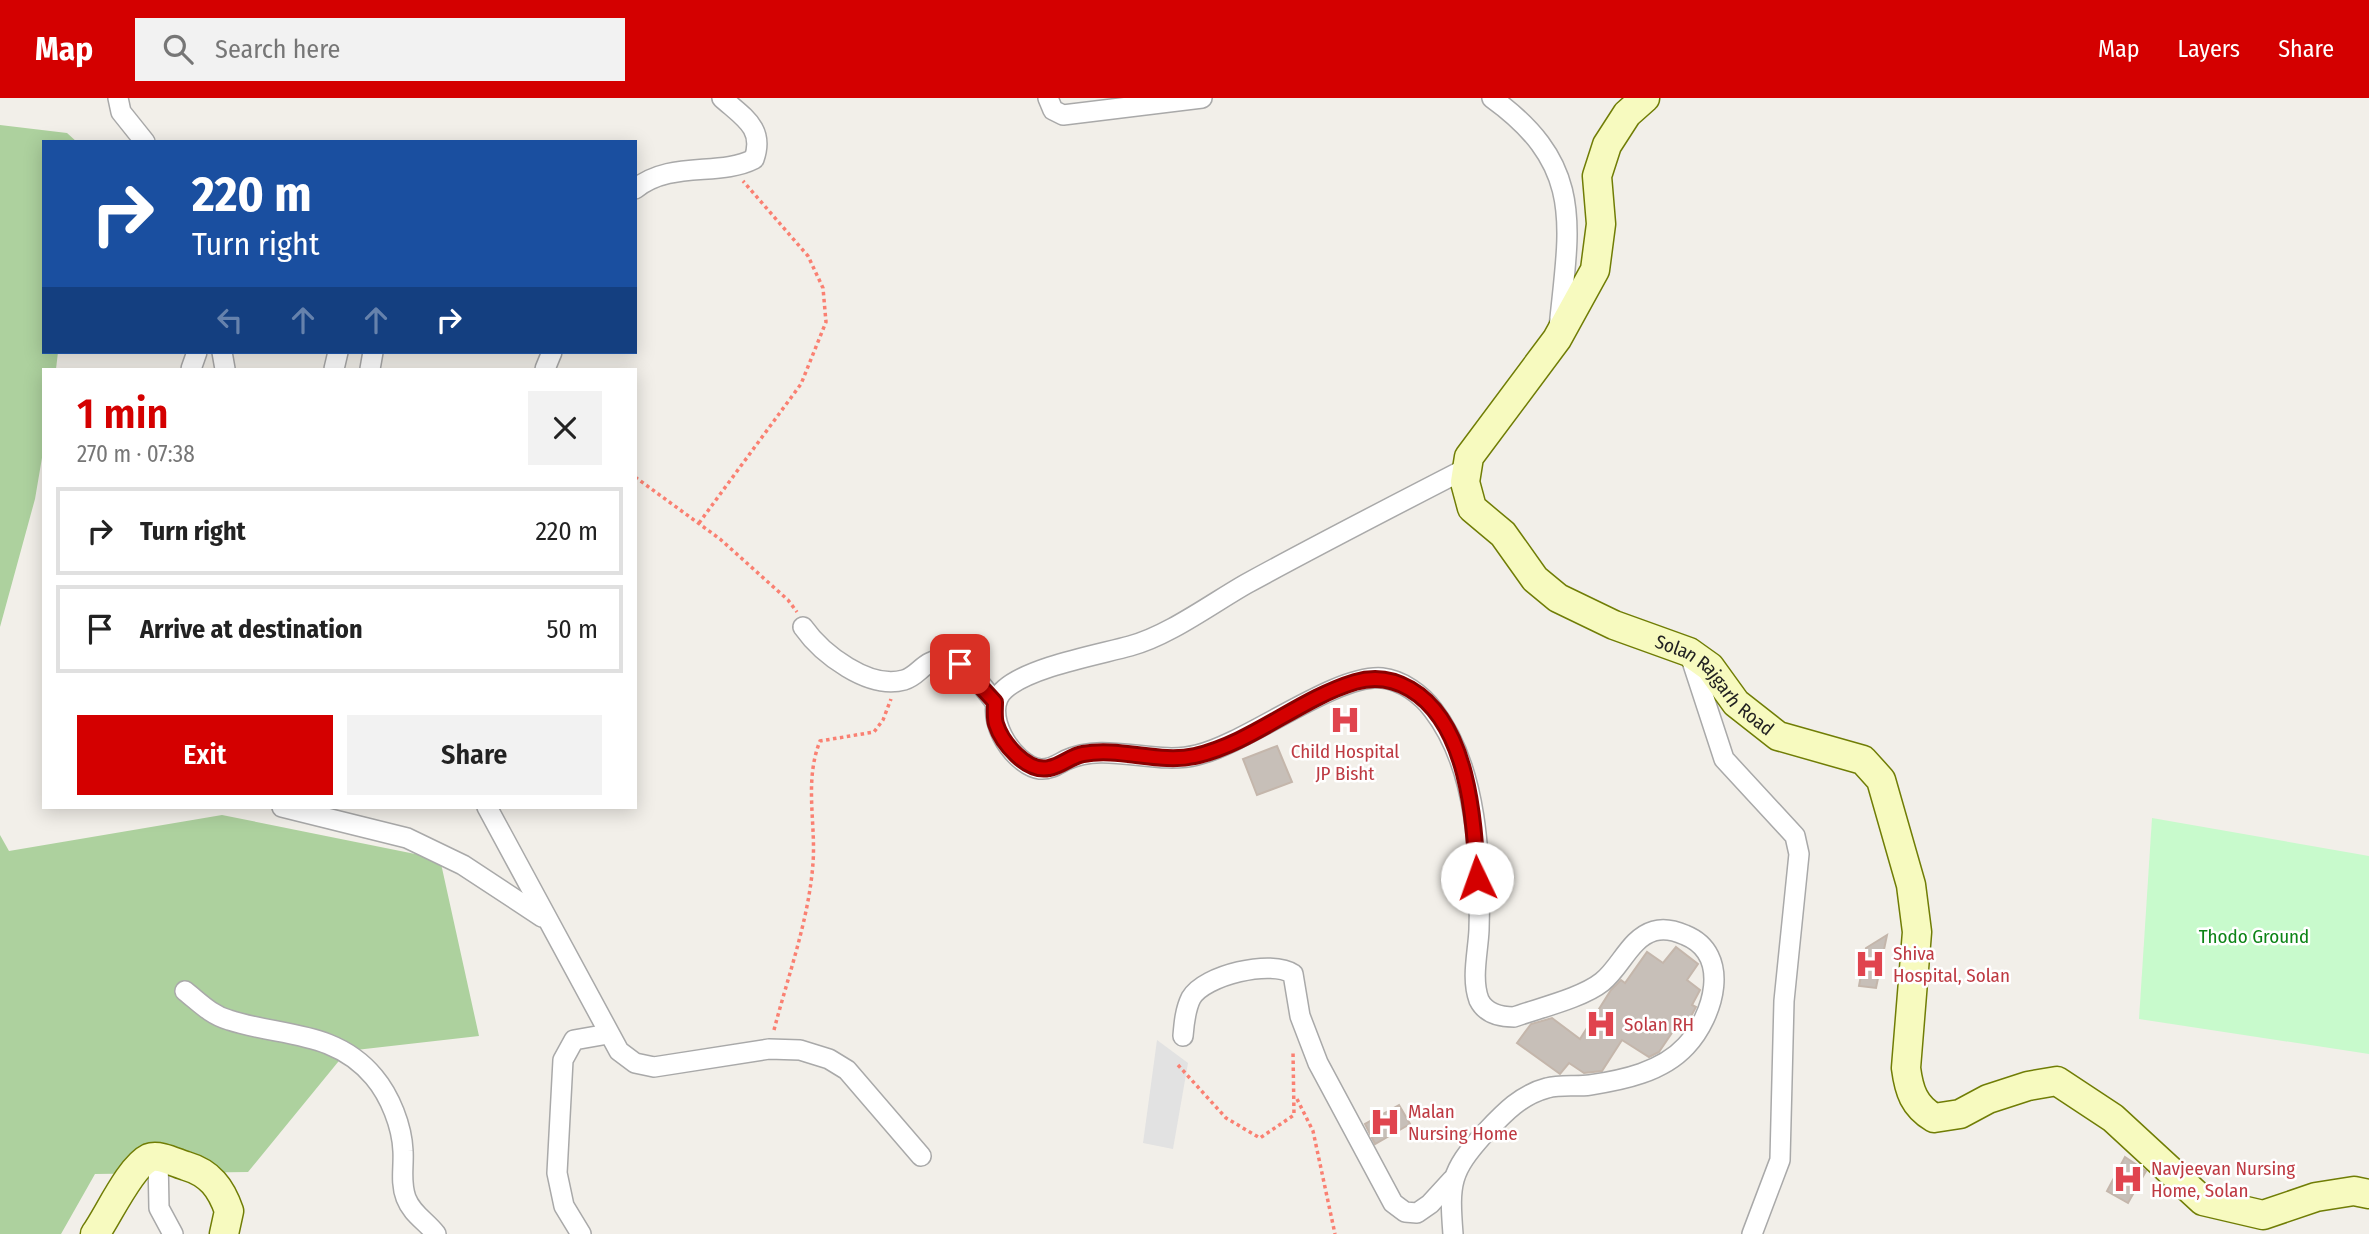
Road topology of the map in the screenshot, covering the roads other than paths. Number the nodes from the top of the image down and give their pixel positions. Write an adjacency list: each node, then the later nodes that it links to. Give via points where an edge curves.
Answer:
1 (118, 98): 7 (street, via 121,112)
2 (722, 98): 8 (street, via 748,119 758,139 754,159 663,175)
3 (1048, 98): 4 (street, via 1053,110 1063,115)
4 (1202, 98)
5 (1492, 98): 9 (street, via 1545,149 1560,174 1568,241)
6 (1636, 106): 9 (main road, via 1608,145 1597,176 1601,224 1595,271)
7 (143, 140)
8 (637, 188)
9 (1558, 339): 10 (main road, via 1469,457)
10 (1467, 468): 12 (main road, Solan Rajgarh Road, via 1465,482 1472,508 1503,534 1535,579 1575,608); 13 (street, via 1142,643 1047,669 1012,684)
11 (803, 627): 13 (street, via 812,640 858,675 904,680 933,661 948,660 969,672)
12 (1689, 652): 23 (main road, Solan Rajgarh Road, via 1710,667 1736,703 1778,736 1863,761 1881,780 1911,885 1917,932 1906,1068 1909,1090 1920,1110 1934,1118 1960,1114 1988,1099 2057,1081 2113,1118 2203,1200 2263,1215 2316,1197 2354,1191); 30 (street, via 1724,759 1795,836 1799,854 1784,1000 1780,1160)
13 (995, 702): 22 (street, via 996,723 1006,743 1038,769 1083,754 1193,756 1219,748 1356,681 1382,678 1423,697 1448,729 1464,773 1475,828 1476,974 1479,999 1489,1012 1514,1017 1593,988 1634,943 1657,929 1676,931 1706,948 1715,970 1714,987 1688,1045 1668,1063 1636,1075 1549,1088 1525,1097 1460,1160)
14 (290, 809): 16 (street, via 407,838 464,865)
15 (487, 809): 16 (street)
16 (545, 919): 18 (street)
17 (185, 991): 27 (street, via 228,1020 319,1040 355,1059 375,1078 395,1114 407,1200)
18 (608, 1034): 20 (street, via 619,1051 635,1063 654,1067 769,1049 800,1050 830,1059 847,1070); 28 (street, via 574,1040 563,1060 557,1173 564,1206)
19 (1182, 1036): 22 (street, via 1192,997 1206,983 1271,966 1286,969 1293,975 1300,1016 1318,1063 1393,1203 1405,1212 1417,1213)
20 (921, 1156)
21 (158, 1157): 24 (main road, via 138,1167); 25 (street, via 159,1208); 26 (main road, via 213,1180 229,1211)
22 (1452, 1180): 29 (street)
23 (2369, 1194)
24 (95, 1234)
25 (173, 1234)
26 (224, 1234)
27 (436, 1234)
28 (581, 1234)
29 (1453, 1234)
30 (1752, 1234)

